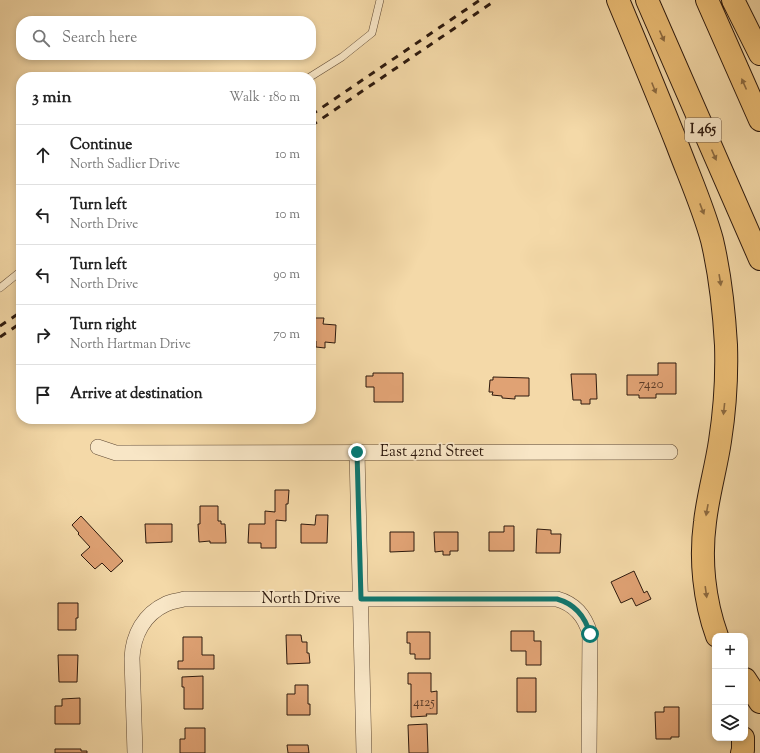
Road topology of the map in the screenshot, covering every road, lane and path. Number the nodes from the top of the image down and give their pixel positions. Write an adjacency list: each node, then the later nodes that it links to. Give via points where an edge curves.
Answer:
1 (380, 0): 7 (lane, via 372,33)
2 (618, 0): 16 (highway, one-way to 16, via 705,215 722,296 726,346 724,409 705,523 703,553 708,604)
3 (646, 0): 9 (highway, I 465, one-way to 9)
4 (707, 0): 8 (highway, one-way to 4)
5 (733, 0): 6 (highway)
6 (760, 54)
7 (316, 73)
8 (760, 120)
9 (760, 259)
10 (16, 274): 11 (lane)
11 (0, 288)
12 (98, 447): 13 (street, East 42nd Street, via 116,453)
13 (357, 452): 14 (street, East 42nd Street); 15 (street)
14 (670, 452)
15 (361, 599): 20 (street, North Drive, via 184,599 165,604 154,611 145,620 133,644); 21 (street); 22 (street, North Drive, via 557,599 566,602 579,611 590,639)
16 (716, 633)
17 (748, 684): 18 (highway)
18 (760, 702)
19 (743, 741): 23 (highway)
20 (135, 753)
21 (364, 753)
22 (589, 753)
23 (742, 753)

